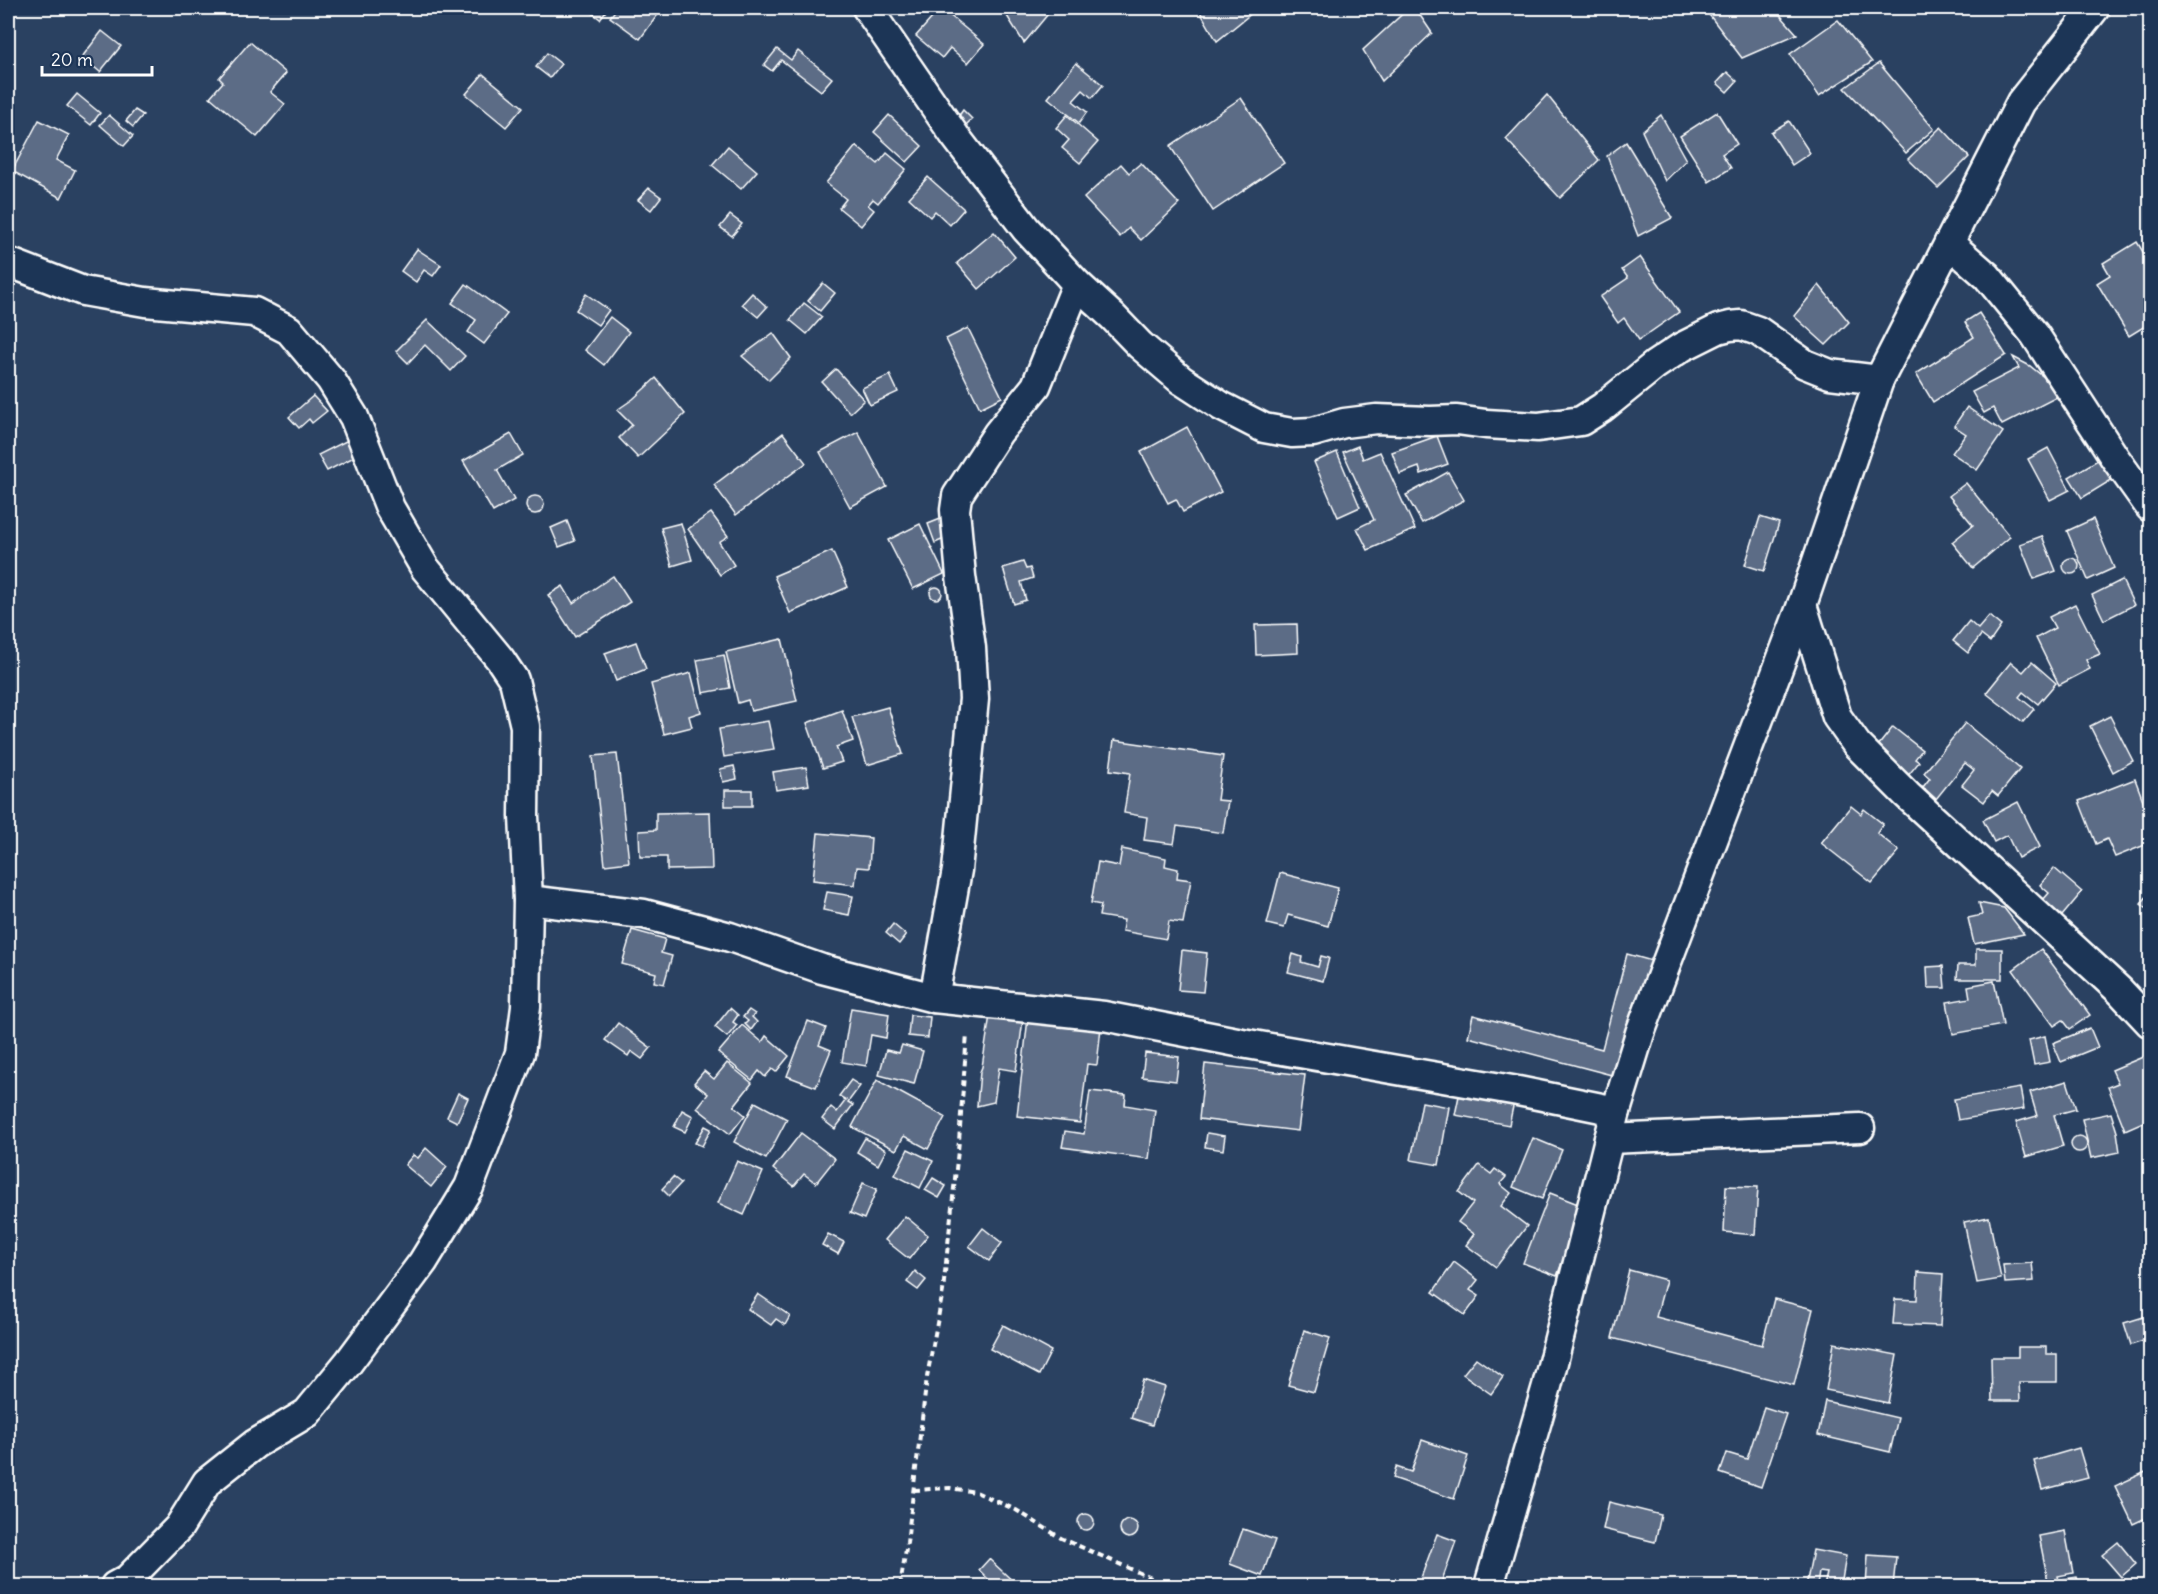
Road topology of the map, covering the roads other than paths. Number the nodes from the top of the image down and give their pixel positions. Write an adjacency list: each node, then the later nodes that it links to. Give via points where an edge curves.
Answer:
1 (867, 8): 5 (street, via 955,136 1026,229)
2 (2095, 8): 3 (street, via 2021,102)
3 (1949, 243): 6 (street); 7 (street, via 1987,276 2035,335)
4 (8, 262): 9 (street, via 94,293 254,312 289,330 303,346 354,417 390,508 425,568 514,680 525,726)
5 (1077, 284): 6 (street, via 1181,380 1264,428 1292,433 1376,419 1538,427 1581,421 1682,347 1718,329 1741,325 1758,331 1805,364 1830,374); 11 (street, via 1036,386 998,433 957,496 955,510 974,699)
6 (1880, 380): 8 (street)
7 (2151, 507)
8 (1802, 605): 10 (street, via 1837,717 1847,732 1907,795); 13 (street, via 1640,1033)
9 (528, 900): 11 (street, via 644,914 730,937 822,969); 16 (street, via 526,1007 520,1053 469,1187 423,1262 307,1413 255,1444 207,1482 179,1527 128,1579)
10 (2140, 997): 12 (street)
11 (947, 999): 13 (street, via 1104,1016)
12 (2151, 1023)
13 (1616, 1111): 15 (street)
14 (1860, 1128): 15 (street)
15 (1609, 1139): 17 (street, via 1547,1386)
16 (115, 1587)
17 (1489, 1587)

